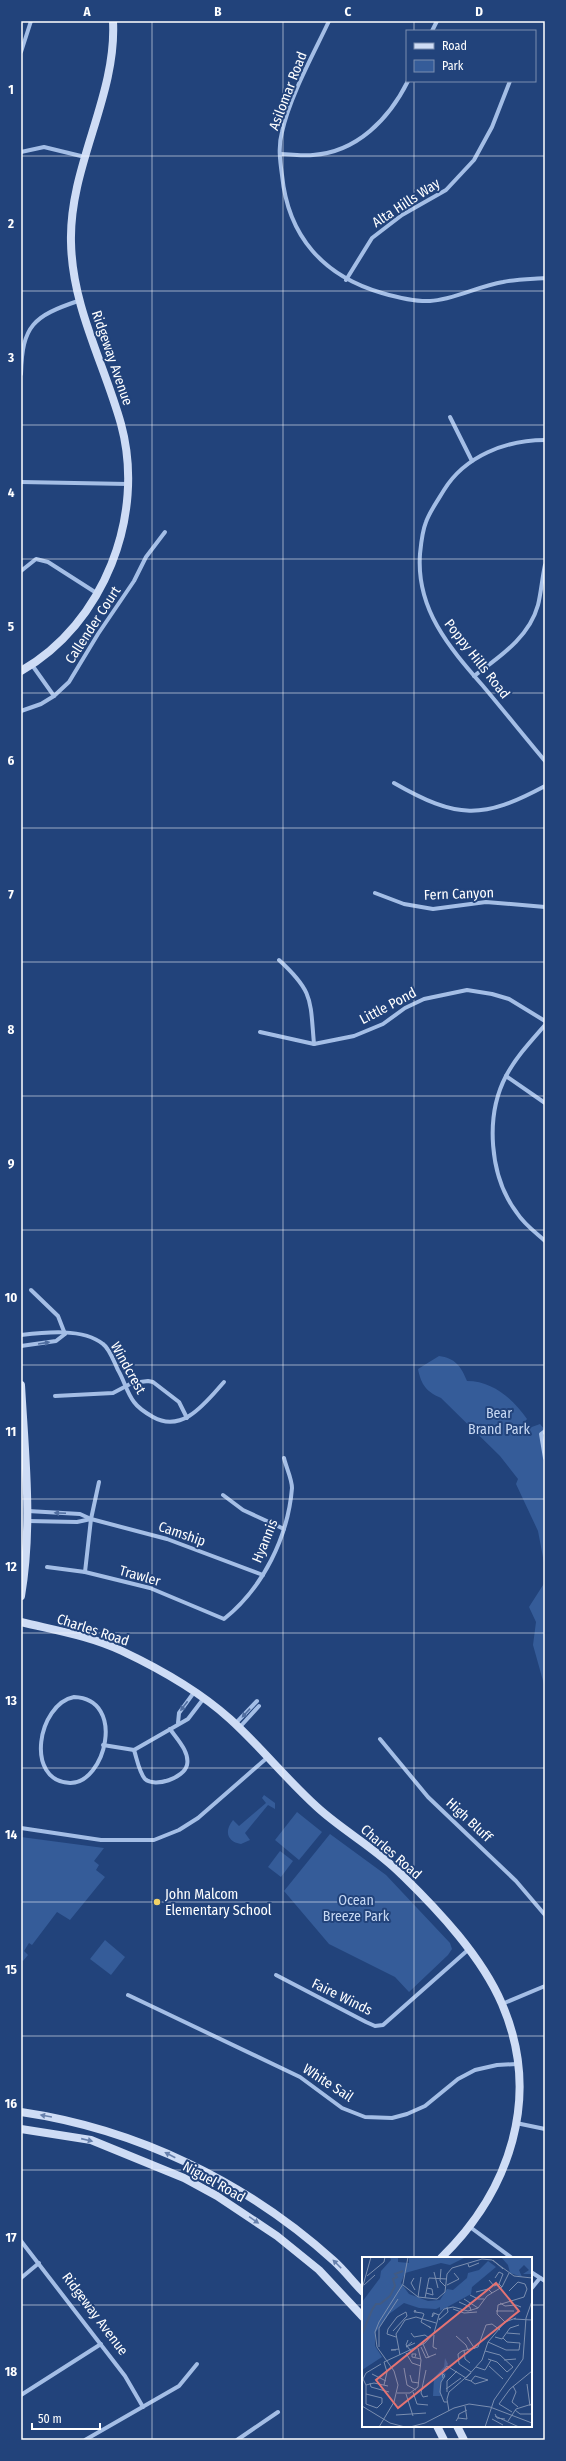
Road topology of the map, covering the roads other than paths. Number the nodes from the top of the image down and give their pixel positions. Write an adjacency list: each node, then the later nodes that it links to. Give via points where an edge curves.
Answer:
1 (31, 21): 6 (street)
2 (113, 21): 11 (street, Ridgeway Avenue, via 114,40 107,77)
3 (329, 21): 10 (street, Asilomar Road, via 281,133)
4 (437, 21): 5 (street)
5 (432, 30)
6 (21, 52)
7 (407, 82): 10 (street, via 381,123 350,146 314,155)
8 (510, 82): 13 (street, Alta Hills Way, via 492,127 474,160 446,190 402,215 372,238)
9 (21, 152): 11 (street, via 44,147)
10 (280, 154): 13 (street, Asilomar Road, via 287,204 297,227 315,256)
11 (86, 157): 14 (street, Ridgeway Avenue, via 74,205 71,240)
12 (545, 278): 13 (street, Asilomar Road, via 503,282 430,301 392,296)
13 (346, 280)
14 (78, 301): 15 (street, via 48,311 36,321 23,346); 20 (street, Ridgeway Avenue, via 121,424 127,454)
15 (21, 374)
16 (450, 417): 18 (street)
17 (545, 440): 18 (street, Poppy Hills Road, via 496,448)
18 (472, 461): 27 (street, Poppy Hills Road, via 448,484 425,523 419,565 421,584 430,613 443,637)
19 (21, 482): 20 (street)
20 (128, 484): 24 (street, Ridgeway Avenue, via 116,554)
21 (165, 532): 28 (street, Callender Court, via 146,557 70,682)
22 (545, 565): 27 (street, via 538,606 526,630 512,647)
23 (21, 571): 24 (street, via 36,558 48,562)
24 (98, 595): 25 (street, Ridgeway Avenue, via 67,634)
25 (32, 665): 26 (street, Ridgeway Avenue); 28 (street)
26 (21, 672)
27 (474, 676): 30 (street, Poppy Hills Road)
28 (54, 696): 29 (street, Callender Court)
29 (21, 711)
30 (545, 761)
31 (394, 784): 32 (street, via 415,796 444,807 466,811 488,810 508,805)
32 (545, 786)
33 (375, 894): 34 (street, Fern Canyon, via 404,904 434,909 486,902)
34 (545, 907)
35 (279, 960): 39 (street, via 306,989)
36 (545, 1021): 39 (street, Little Pond, via 509,999 467,990 424,999 404,1008 383,1024 354,1036)
37 (545, 1025): 40 (street, via 523,1050)
38 (260, 1032): 39 (street, Little Pond)
39 (314, 1044)
40 (506, 1076): 41 (street); 42 (street, via 495,1104 493,1130 496,1162 503,1188 517,1213)
41 (545, 1103)
42 (545, 1240)
43 (31, 1290): 44 (street, via 58,1316)
44 (65, 1334): 45 (street, Windcrest, via 55,1332); 46 (street, Windcrest, one-way to 44, via 56,1341); 49 (street, Windcrest, via 83,1334 105,1345)
45 (21, 1335)
46 (21, 1346)
47 (224, 1382): 52 (street, Windcrest)
48 (21, 1385): 50 (street)
49 (126, 1386): 51 (street, via 113,1393); 52 (street, Windcrest, via 135,1403 156,1419 176,1423); 52 (street, via 141,1380 154,1382 179,1402)
50 (21, 1389): 58 (street)
51 (54, 1396)
52 (187, 1418)
53 (543, 1432): 55 (street)
54 (284, 1458): 61 (street, Hyannis, via 292,1486)
55 (545, 1458)
56 (99, 1482): 59 (street)
57 (223, 1495): 61 (street, via 243,1510)
58 (28, 1512): 59 (street, Camship, one-way to 58, via 80,1514); 60 (street)
59 (91, 1519): 60 (street, Camship, via 77,1522); 63 (street); 64 (street, Camship, via 167,1539)
60 (28, 1521): 65 (street, via 27,1561)
61 (284, 1529): 64 (street, Hyannis)
62 (47, 1567): 63 (street, Trawler)
63 (85, 1572): 66 (street, Trawler, via 150,1588)
64 (263, 1575): 66 (street, Hyannis, via 238,1608)
65 (21, 1596)
66 (224, 1619)
67 (21, 1622): 68 (street, Charles Road, via 96,1641 121,1651)
68 (195, 1691): 69 (street, Charles Road); 72 (street, one-way to 72, via 179,1713)
69 (204, 1698): 72 (street, via 188,1719); 73 (street, Charles Road)
70 (257, 1701): 73 (street, one-way to 73)
71 (259, 1706): 73 (street)
72 (178, 1723): 74 (street)
73 (237, 1726): 78 (street, Charles Road)
74 (170, 1729): 77 (street); 77 (street, via 187,1757 187,1766 183,1772 160,1784 152,1783 144,1778)
75 (380, 1739): 80 (street, High Bluff, via 428,1797 516,1881)
76 (103, 1746): 76 (street, via 93,1771 83,1780 71,1783 58,1780 48,1773 40,1752 50,1715 66,1698 74,1696 92,1702 105,1716); 77 (street)
77 (134, 1750)
78 (268, 1757): 79 (street, via 198,1818 179,1830 154,1840 100,1840); 81 (street, Charles Road, via 317,1807 401,1874)
79 (21, 1828)
80 (545, 1915)
81 (469, 1948): 82 (street, Faire Winds, via 383,2025 375,2026 366,2022); 85 (street, Charles Road)
82 (276, 1975)
83 (545, 1986): 85 (street)
84 (128, 1995): 86 (street, White Sail, via 300,2077 342,2108 365,2117 392,2118 407,2114 425,2106 458,2079 475,2070)
85 (502, 2004): 86 (street, Charles Road)
86 (518, 2064): 88 (street, Charles Road, via 520,2097)
87 (21, 2112): 101 (street, Niguel Road, one-way to 87, via 336,2262 301,2233 233,2187 136,2140 77,2122)
88 (516, 2123): 90 (street); 91 (street, Charles Road, via 503,2171 481,2213)
89 (21, 2129): 102 (street, Niguel Road, one-way to 102, via 91,2140 191,2181 277,2236 319,2270)
90 (545, 2129)
91 (470, 2227): 93 (street, Charles Road); 94 (street)
92 (21, 2241): 95 (street, Ridgeway Avenue)
93 (442, 2257)
94 (511, 2257)
95 (39, 2263): 97 (street); 103 (street, Ridgeway Avenue)
96 (532, 2273): 98 (street)
97 (21, 2278)
98 (540, 2278): 99 (street); 100 (street)
99 (545, 2281)
100 (532, 2288)
101 (362, 2291)
102 (362, 2316)
103 (101, 2344): 105 (street); 106 (street, Ridgeway Avenue, via 125,2376)
104 (197, 2364): 106 (street, via 179,2386)
105 (21, 2395)
106 (143, 2407): 110 (street)
107 (278, 2412): 111 (street)
108 (438, 2427): 112 (street)
109 (458, 2427): 113 (street)
110 (85, 2440)
111 (236, 2440)
112 (444, 2440)
113 (464, 2440)

